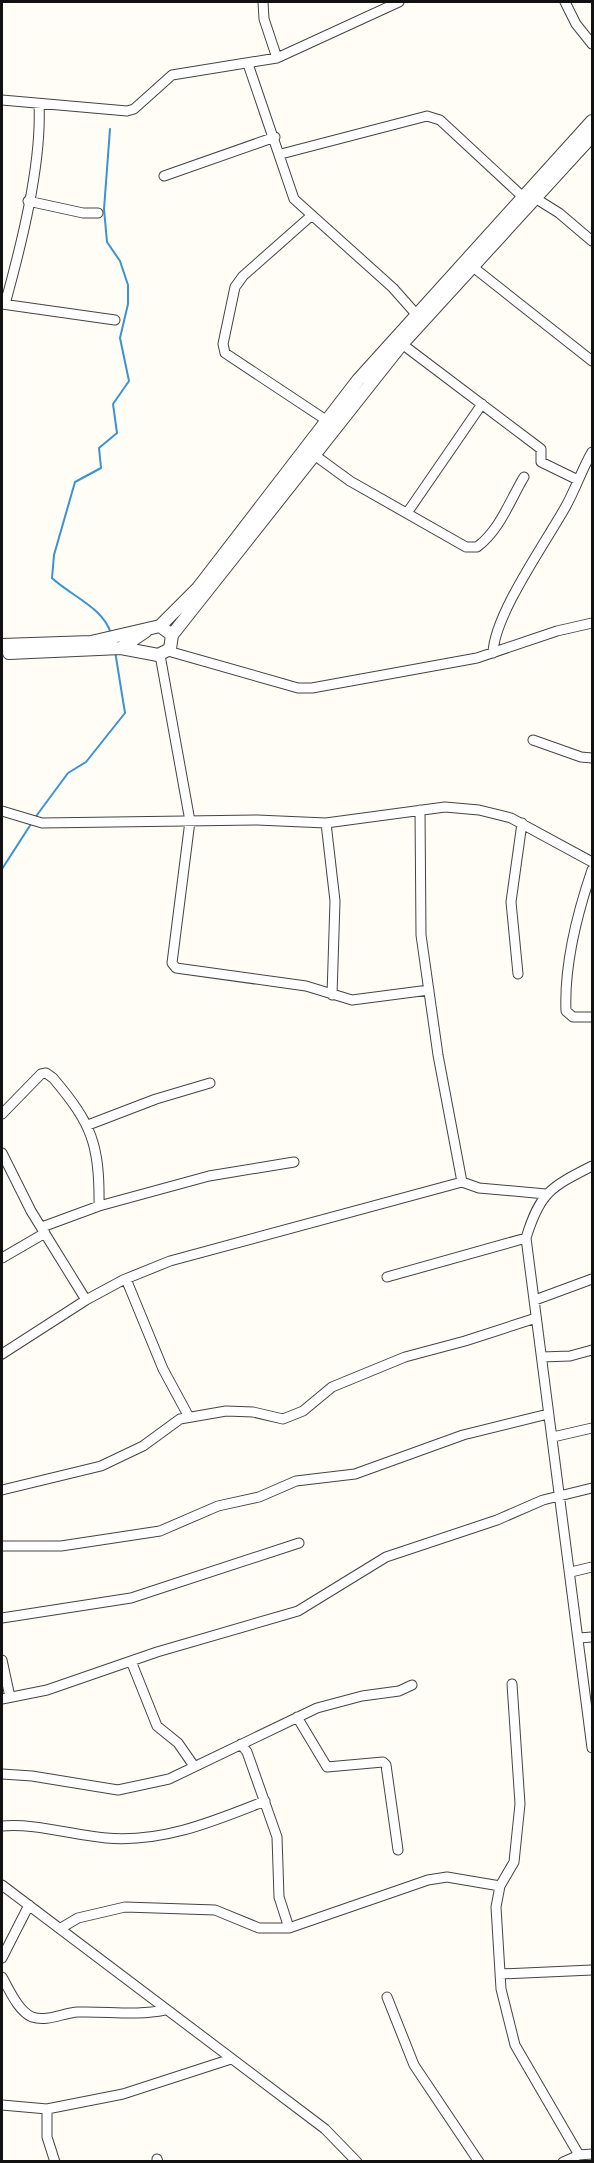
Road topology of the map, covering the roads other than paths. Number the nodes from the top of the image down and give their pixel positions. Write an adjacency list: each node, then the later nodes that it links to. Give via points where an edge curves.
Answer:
1 (263, 2): 7 (street, via 264,19)
2 (378, 2): 5 (street)
3 (399, 2): 5 (street)
4 (567, 3): 6 (street, via 576,24)
5 (376, 13): 7 (street)
6 (592, 44)
7 (277, 58): 8 (street)
8 (248, 64): 10 (street, via 172,75 134,110); 13 (street)
9 (2, 100): 10 (street)
10 (39, 104): 17 (street)
11 (592, 121): 16 (street)
12 (592, 136): 16 (street)
13 (274, 137): 14 (street); 15 (street)
14 (281, 154): 16 (street, via 427,116 440,120); 19 (street, via 294,200)
15 (164, 176)
16 (529, 197): 20 (street, via 559,213); 21 (street); 23 (street)
17 (28, 201): 18 (street); 22 (street, via 20,247)
18 (98, 213)
19 (312, 215): 23 (street); 28 (street, via 235,287 223,344 225,353)
20 (592, 242)
21 (473, 267): 25 (street); 26 (street)
22 (3, 304): 24 (street)
23 (416, 314): 28 (street)
24 (115, 320)
25 (402, 344): 27 (street); 30 (street)
26 (592, 361)
27 (482, 404): 32 (street, via 541,449 542,462); 33 (street)
28 (326, 420): 35 (street, via 198,588)
29 (592, 452): 32 (street)
30 (313, 454): 33 (street, via 350,481); 36 (street)
31 (525, 477): 33 (street, via 503,517 477,547 458,544)
32 (578, 480): 41 (street, via 512,600 493,641)
33 (407, 513)
34 (592, 623): 41 (street)
35 (160, 626): 36 (street); 37 (street)
36 (172, 635): 40 (street, via 172,645)
37 (116, 644): 38 (street); 39 (street); 40 (street)
38 (2, 645)
39 (2, 653)
40 (164, 653): 41 (street, via 298,688); 46 (street)
41 (493, 653)
42 (533, 740): 43 (street)
43 (592, 758)
44 (420, 810): 47 (street); 48 (street, via 479,810); 52 (street, via 421,935)
45 (2, 811): 46 (street, via 42,823)
46 (190, 821): 47 (street); 53 (street, via 172,963 176,968 295,984)
47 (326, 823): 53 (street, via 335,901)
48 (522, 824): 49 (street); 51 (street, via 511,902)
49 (592, 862)
50 (592, 870): 54 (street, via 574,937 566,999 566,1011 573,1017)
51 (518, 974)
52 (429, 990): 53 (street, via 352,1000); 61 (street)
53 (332, 995)
54 (592, 1017)
55 (210, 1083): 57 (street)
56 (2, 1114): 57 (street, via 46,1073)
57 (88, 1125): 63 (street, via 100,1169)
58 (2, 1153): 64 (street)
59 (294, 1162): 63 (street, via 209,1176)
60 (592, 1166): 62 (street)
61 (462, 1182): 62 (street, via 479,1188); 68 (street, via 170,1261)
62 (546, 1194): 65 (street, via 535,1208)
63 (99, 1206): 64 (street)
64 (43, 1230): 66 (street); 70 (street)
65 (526, 1238): 67 (street); 71 (street)
66 (2, 1258)
67 (387, 1277)
68 (126, 1279): 70 (street); 77 (street)
69 (592, 1279): 71 (street)
70 (86, 1300): 74 (street)
71 (535, 1300): 72 (street)
72 (536, 1318): 75 (street); 77 (street, via 395,1361 332,1387 303,1412 283,1419 226,1411)
73 (592, 1350): 75 (street)
74 (2, 1354)
75 (542, 1357): 76 (street)
76 (548, 1414): 79 (street); 84 (street, via 462,1435 355,1474 296,1481 259,1497 218,1506 160,1531 61,1546)
77 (189, 1417): 81 (street, via 101,1466)
78 (592, 1428): 79 (street)
79 (553, 1437): 82 (street)
80 (592, 1488): 82 (street)
81 (2, 1490)
82 (559, 1496): 86 (street); 91 (street, via 387,1557 298,1611)
83 (298, 1543): 87 (street, via 142,1596)
84 (2, 1546)
85 (592, 1567): 86 (street)
86 (571, 1572): 89 (street)
87 (2, 1618)
88 (592, 1637): 89 (street)
89 (579, 1638): 96 (street)
90 (2, 1660): 94 (street)
91 (131, 1661): 94 (street, via 47,1690); 99 (street, via 157,1725 178,1743)
92 (513, 1684): 105 (street, via 520,1804 514,1862)
93 (412, 1685): 95 (street, via 399,1691 334,1702)
94 (6, 1698)
95 (297, 1717): 97 (street); 103 (street, via 327,1767 383,1762 386,1765)
96 (592, 1734): 98 (street)
97 (241, 1744): 99 (street); 101 (street)
98 (592, 1748)
99 (194, 1766): 100 (street, via 169,1779 118,1790)
100 (2, 1774)
101 (265, 1801): 102 (street, via 194,1829 160,1835 109,1838); 108 (street, via 277,1837 279,1897)
102 (2, 1826)
103 (398, 1850)
104 (2, 1886): 106 (street)
105 (500, 1886): 108 (street, via 447,1877 428,1880); 111 (street, via 496,1907)
106 (29, 1905): 107 (street); 109 (street)
107 (61, 1928): 108 (street, via 78,1918 125,1906 215,1910 259,1929); 114 (street)
108 (289, 1928)
109 (2, 1958)
110 (592, 1970): 111 (street)
111 (500, 1974): 119 (street, via 515,2045)
112 (2, 1977): 114 (street, via 22,2009 31,2016 51,2018 77,2012 142,2015)
113 (387, 1997): 122 (street, via 414,2065)
114 (165, 2010): 115 (street)
115 (231, 2059): 117 (street, via 123,2094); 121 (street, via 325,2129)
116 (2, 2105): 117 (street)
117 (47, 2109): 120 (street, via 47,2137)
118 (592, 2154): 119 (street)
119 (579, 2155): 123 (street)
120 (55, 2162)
121 (357, 2162)
122 (478, 2162)
123 (563, 2162)

